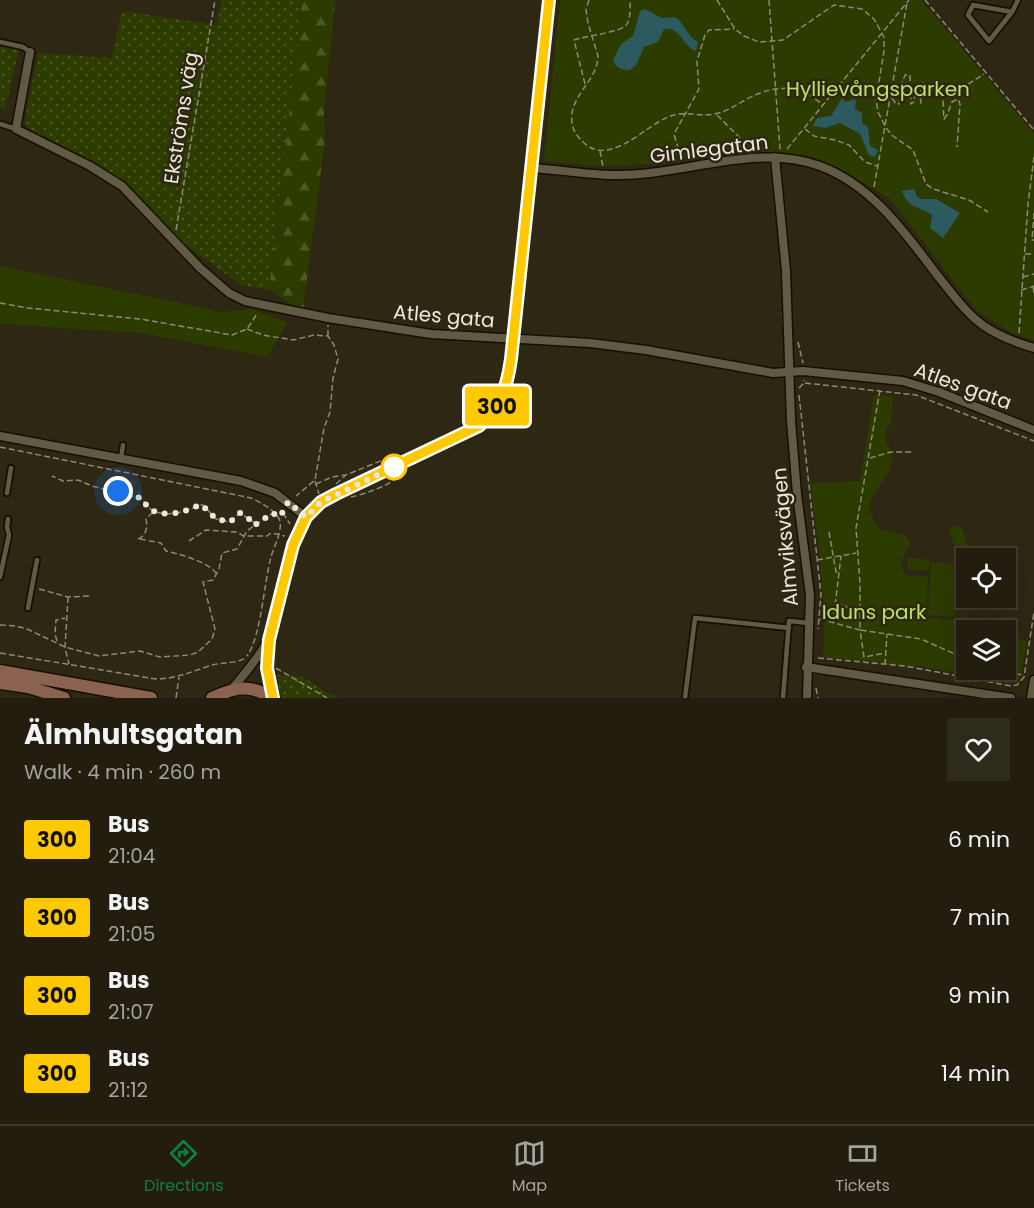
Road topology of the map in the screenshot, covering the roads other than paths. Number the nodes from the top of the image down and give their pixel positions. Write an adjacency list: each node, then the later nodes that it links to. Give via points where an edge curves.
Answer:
1 (549, 0): 9 (street)
2 (1018, 0): 3 (lane)
3 (1012, 12): 3 (lane, via 973,5 968,15 989,41)
4 (0, 42): 5 (lane)
5 (30, 52): 7 (street)
6 (0, 124): 7 (lane)
7 (15, 129): 10 (street, Atles gata, via 122,186 200,268 229,293 245,301 431,334)
8 (778, 157): 9 (street, Gimlegatan, via 604,176); 11 (street, Gimlegatan, via 820,166 873,197 966,310 984,326); 12 (street, Almviksvägen)
9 (531, 168): 10 (street)
10 (513, 338): 12 (street, Atles gata, via 590,343 773,373); 19 (street, via 504,393 489,417 465,433 321,502)
11 (1034, 348)
12 (789, 372): 13 (street, Atles gata, via 917,384); 24 (street, Almviksvägen, via 797,494 810,595)
13 (1034, 430)
14 (0, 436): 16 (street)
15 (123, 445): 16 (lane)
16 (121, 458): 19 (street, via 241,481 275,493)
17 (12, 468): 18 (lane)
18 (7, 493)
19 (306, 517): 26 (street, via 293,545)
20 (8, 519): 22 (lane, via 9,535)
21 (37, 560): 23 (lane)
22 (0, 577)
23 (28, 608)
24 (808, 623): 25 (lane, via 789,621); 27 (street, Almviksvägen)
25 (789, 628): 35 (lane, via 695,618); 36 (lane)
26 (269, 640): 31 (street, via 254,663); 34 (street, via 267,668)
27 (806, 667): 37 (street, Almviksvägen); 38 (street)
28 (0, 671): 33 (main road)
29 (1034, 680): 39 (street)
30 (0, 683): 32 (main road)
31 (220, 694): 34 (main road, via 244,687)
32 (64, 698)
33 (151, 698)
34 (272, 698)
35 (686, 698)
36 (783, 698)
37 (807, 698)
38 (1011, 698)
39 (1031, 698)

